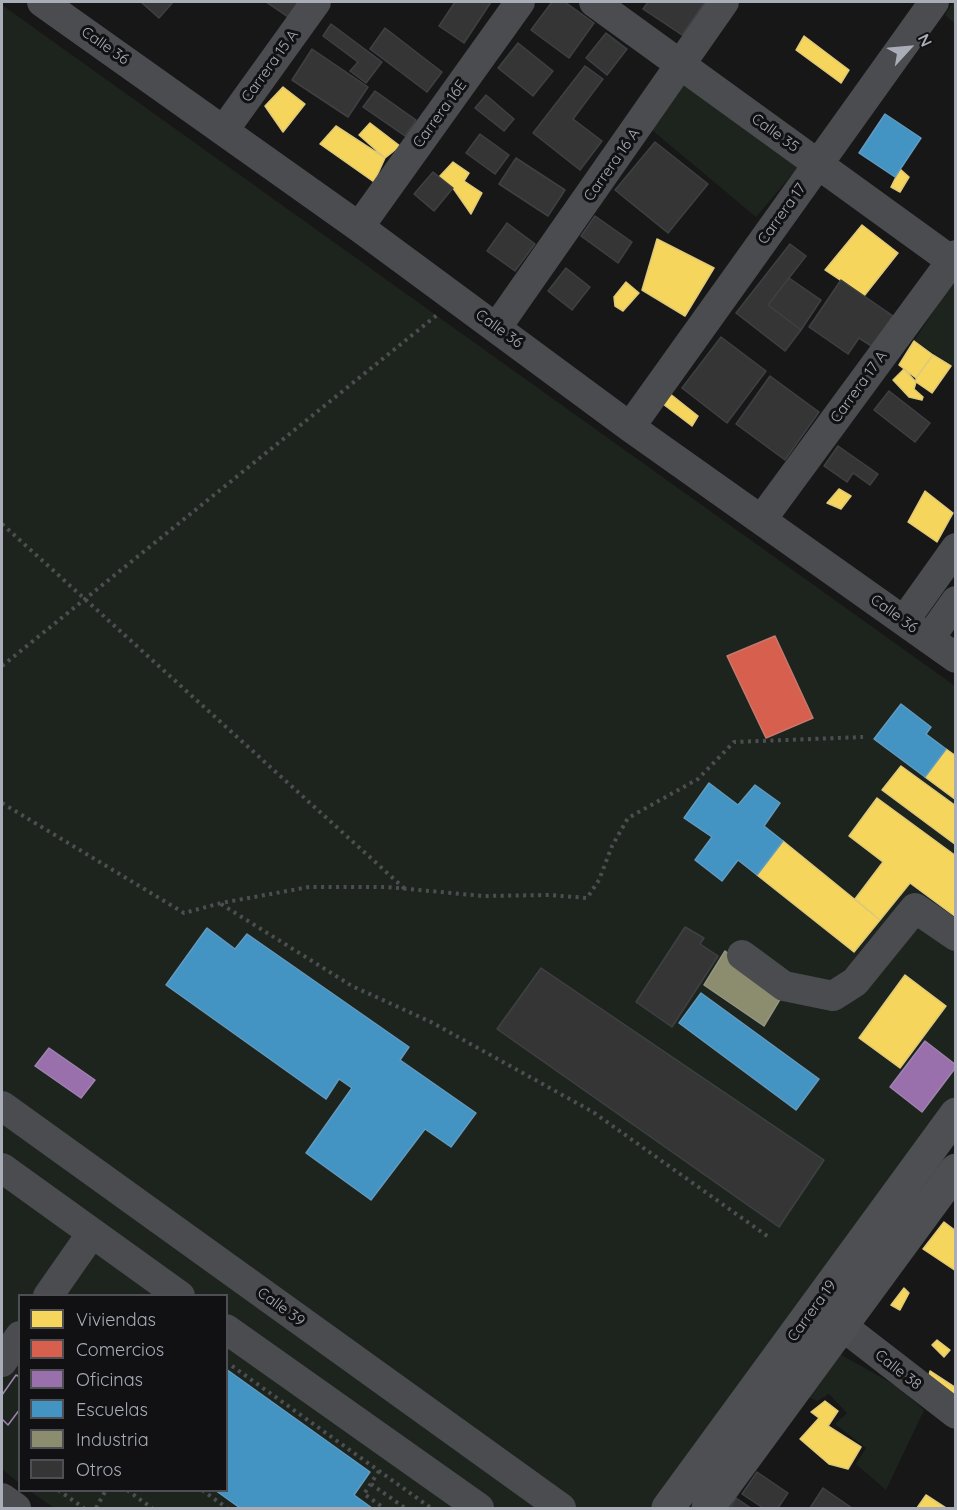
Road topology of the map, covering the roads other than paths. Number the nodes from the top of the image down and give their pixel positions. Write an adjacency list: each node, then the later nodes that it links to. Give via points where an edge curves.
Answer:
1 (316, 2): 8 (street, Carrera 15 A)
2 (520, 2): 10 (street, Carrera 16E)
3 (594, 2): 7 (street, Calle 35)
4 (724, 2): 7 (street, Carrera 16 A)
5 (934, 2): 9 (street, Carrera 17)
6 (55, 5): 8 (street, Calle 36)
7 (682, 65): 9 (street, Calle 35); 12 (street, Carrera 16 A)
8 (224, 130): 10 (street, Calle 36)
9 (818, 164): 11 (street, Calle 35); 13 (street, Carrera 17)
10 (359, 227): 12 (street, Calle 36)
11 (954, 260): 14 (street, Carrera 17 A)
12 (497, 327): 13 (street, Calle 36)
13 (630, 427): 14 (street, Calle 36)
14 (762, 519): 17 (street, Calle 36)
15 (956, 548): 17 (street)
16 (956, 601): 18 (street)
17 (904, 621): 18 (street, Calle 36)
18 (929, 639): 19 (street, Calle 36)
19 (956, 658)
20 (956, 936): 21 (street, via 915,908 855,982 833,996 784,986)
21 (742, 955)
22 (2, 1106): 37 (street, Calle 39)
23 (956, 1114): 38 (main road, Carrera 19)
24 (956, 1170): 29 (main road)
25 (3, 1172): 26 (street)
26 (92, 1233): 27 (street); 28 (street)
27 (49, 1294)
28 (177, 1294)
29 (841, 1325): 33 (street, Calle 38); 39 (main road)
30 (228, 1330): 35 (street)
31 (18, 1339): 32 (street)
32 (2, 1362)
33 (956, 1414)
34 (2, 1498): 36 (street)
35 (476, 1508)
36 (16, 1509)
37 (561, 1509)
38 (668, 1509)
39 (708, 1509)

